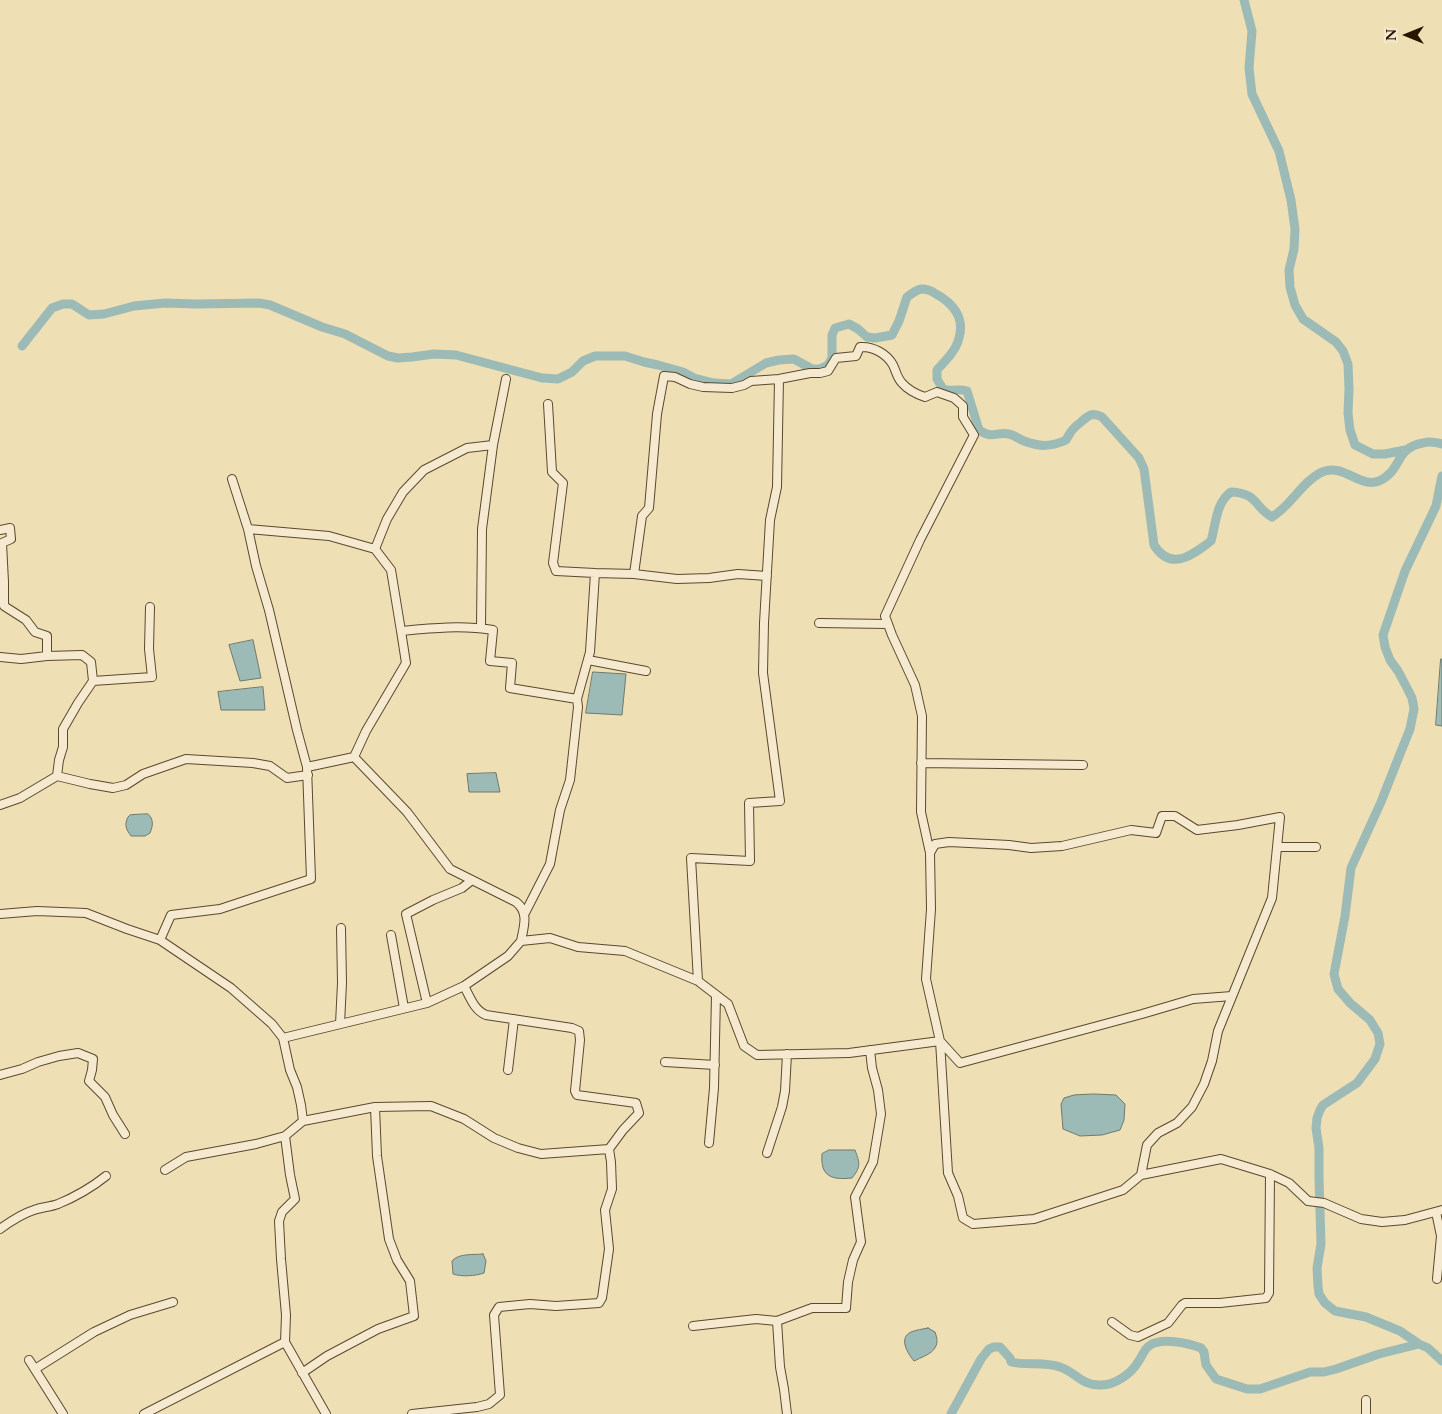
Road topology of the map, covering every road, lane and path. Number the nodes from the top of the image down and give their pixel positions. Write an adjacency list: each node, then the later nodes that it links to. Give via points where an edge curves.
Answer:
1 (779, 379): 10 (street, via 721,388 703,387 664,376 657,414 649,508 642,516); 11 (street, via 777,487 770,520); 14 (street, via 828,371 836,358 856,356 860,347 866,347 891,362 900,381 914,393 925,397 937,392 954,398 963,406 963,417 974,435 885,616)
2 (506, 380): 4 (street)
3 (548, 404): 9 (street, via 552,472 563,483 553,563 556,571)
4 (493, 445): 8 (street, via 467,448 424,470 404,492 387,519); 15 (street, via 482,529)
5 (232, 479): 6 (street)
6 (248, 529): 8 (street, via 329,536); 26 (street)
7 (0, 530): 17 (street, via 10,528 11,539 2,542 4,606 26,620 35,632 47,636)
8 (375, 549): 16 (street, via 391,570)
9 (595, 574): 10 (street); 19 (street)
10 (634, 574): 11 (street, via 677,579 738,574)
11 (767, 576): 39 (street, via 764,673 780,802 749,804 750,861 691,858)
12 (150, 607): 21 (street, via 152,676)
13 (819, 623): 14 (street)
14 (888, 624): 24 (street, via 915,685 922,716)
15 (481, 628): 16 (street); 22 (street, via 493,630 490,661 512,663 510,688)
16 (401, 631): 23 (street, via 406,663)
17 (47, 656): 18 (street); 21 (street, via 82,655 90,662)
18 (0, 657)
19 (588, 660): 20 (street); 22 (street)
20 (646, 670)
21 (93, 681): 27 (street, via 64,729)
22 (577, 699): 33 (street, via 570,780 560,810 550,864)
23 (354, 757): 26 (street); 32 (street, via 407,812 450,869)
24 (921, 763): 25 (street); 31 (street, via 920,812)
25 (1083, 765)
26 (308, 771): 27 (street, via 287,778 270,766 186,758 113,788); 37 (street, via 311,879 220,909 171,915)
27 (57, 776): 28 (street, via 20,798)
28 (0, 805)
29 (1278, 847): 30 (street); 31 (street, via 1280,817 1197,830 1175,816 1162,816 1156,833 1131,830 1054,847 949,842 935,844); 42 (street, via 1272,898)
30 (1316, 847)
31 (930, 853): 48 (street, via 931,909 926,979)
32 (472, 880): 33 (street, via 516,902); 43 (street, via 462,888 406,914)
33 (525, 913): 38 (street)
34 (0, 914): 37 (street, via 36,911 86,913)
35 (341, 928): 46 (street)
36 (391, 936): 44 (street)
37 (160, 940): 47 (street, via 231,988)
38 (521, 940): 39 (street, via 550,938 578,947 625,951); 40 (street, via 508,956)
39 (698, 981): 41 (street)
40 (464, 986): 43 (street); 45 (street, via 479,1012)
41 (716, 995): 50 (street, via 728,1004 744,1046 757,1055); 52 (street)
42 (1232, 996): 48 (street, via 1192,999 960,1063); 64 (street, via 1218,1031 1204,1084 1192,1107 1177,1122 1158,1133 1147,1146)
43 (427, 1003): 44 (street)
44 (404, 1008): 46 (street)
45 (514, 1019): 53 (street); 60 (street, via 579,1031 577,1095 636,1103 639,1113)
46 (340, 1024): 47 (street)
47 (284, 1038): 56 (street)
48 (940, 1041): 49 (street); 64 (street, via 948,1173 963,1218 973,1224 1034,1219 1123,1190)
49 (870, 1050): 50 (street); 70 (street, via 881,1114 873,1162 855,1197 861,1242 853,1260 846,1308 812,1308)
50 (787, 1054): 61 (street, via 782,1107)
51 (665, 1062): 52 (street)
52 (715, 1066): 59 (street)
53 (508, 1070)
54 (0, 1075): 57 (street, via 59,1056 78,1053 92,1059 89,1081 105,1098)
55 (375, 1106): 56 (street); 60 (street, via 432,1106 464,1119 494,1138 541,1154); 76 (street, via 389,1239 396,1260 410,1281 414,1316 378,1329)
56 (302, 1121): 58 (street)
57 (125, 1134)
58 (284, 1136): 62 (street, via 186,1157); 73 (street, via 295,1199 282,1212 279,1221)
59 (709, 1143)
60 (609, 1149): 81 (street, via 612,1189 605,1210 609,1249 599,1303 499,1307 494,1315 500,1395 477,1408)
61 (767, 1153)
62 (165, 1170)
63 (1270, 1174): 64 (street, via 1221,1158); 66 (street, via 1289,1183 1308,1201 1324,1203 1361,1219 1382,1222 1405,1220); 71 (street, via 1269,1293 1266,1298 1185,1303 1168,1323 1138,1337)
64 (1141, 1175)
65 (106, 1176): 67 (street, via 77,1196 16,1217)
66 (1439, 1211): 68 (street, via 1441,1236)
67 (0, 1229)
68 (1437, 1279)
69 (173, 1302): 75 (street, via 130,1315 94,1332)
70 (777, 1321): 72 (street, via 756,1319); 82 (street)
71 (1112, 1322)
72 (693, 1326)
73 (285, 1342): 76 (street); 79 (street)
74 (30, 1360): 75 (street)
75 (36, 1369): 78 (street)
76 (302, 1373): 80 (street)
77 (1366, 1400): 83 (street)
78 (63, 1414)
79 (144, 1414)
80 (326, 1414)
81 (412, 1414)
82 (787, 1414)
83 (1366, 1414)

